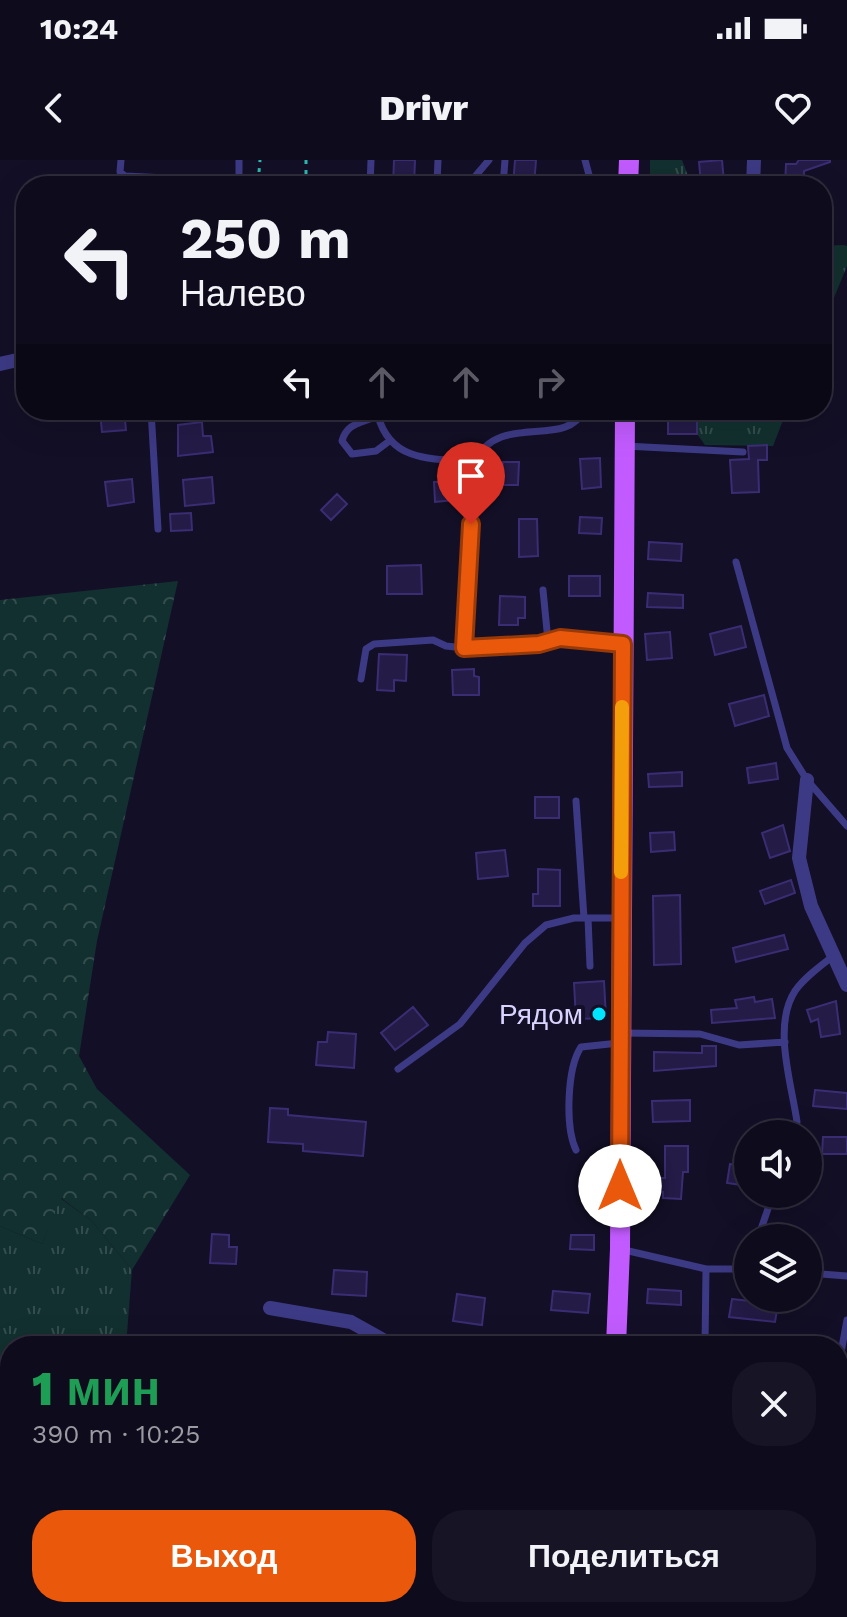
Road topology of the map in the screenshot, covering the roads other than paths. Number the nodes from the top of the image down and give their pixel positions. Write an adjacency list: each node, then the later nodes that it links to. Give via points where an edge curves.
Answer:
1 (489, 160): 2 (lane)
2 (475, 176)
3 (152, 420): 12 (lane)
4 (362, 420): 8 (lane, via 345,430 344,448 365,454)
5 (383, 420): 8 (lane)
6 (577, 420): 11 (lane, via 564,428 506,433 480,450)
7 (625, 420): 9 (main road)
8 (388, 442): 11 (lane, via 430,459)
9 (624, 446): 10 (lane); 16 (main road)
10 (743, 452)
11 (475, 461): 17 (lane)
12 (158, 529)
13 (736, 562): 19 (lane, via 787,748)
14 (543, 590): 15 (lane)
15 (548, 641): 16 (lane); 17 (lane)
16 (623, 644): 23 (main road)
17 (464, 648): 18 (lane, via 433,640 374,644 366,649)
18 (361, 679)
19 (807, 780): 21 (lane); 24 (street, via 799,858)
20 (576, 801): 22 (lane)
21 (847, 826)
22 (586, 918): 23 (lane); 25 (lane); 29 (lane, via 546,925 525,943 460,1024)
23 (621, 918): 27 (main road)
24 (832, 957): 26 (street); 28 (lane, via 795,992 787,1008)
25 (590, 966)
26 (847, 985)
27 (621, 1038): 28 (lane, via 700,1034 739,1045); 31 (lane, via 581,1047 576,1055 570,1099); 32 (main road)
28 (785, 1042): 30 (lane)
29 (398, 1069)
30 (797, 1120)
31 (576, 1150)
32 (620, 1249): 33 (lane); 39 (main road)
33 (706, 1269): 34 (lane); 40 (lane)
34 (734, 1269)
35 (822, 1274): 36 (lane)
36 (847, 1276)
37 (270, 1308): 38 (street, via 351,1322)
38 (376, 1336)
39 (616, 1336)
40 (705, 1336)

